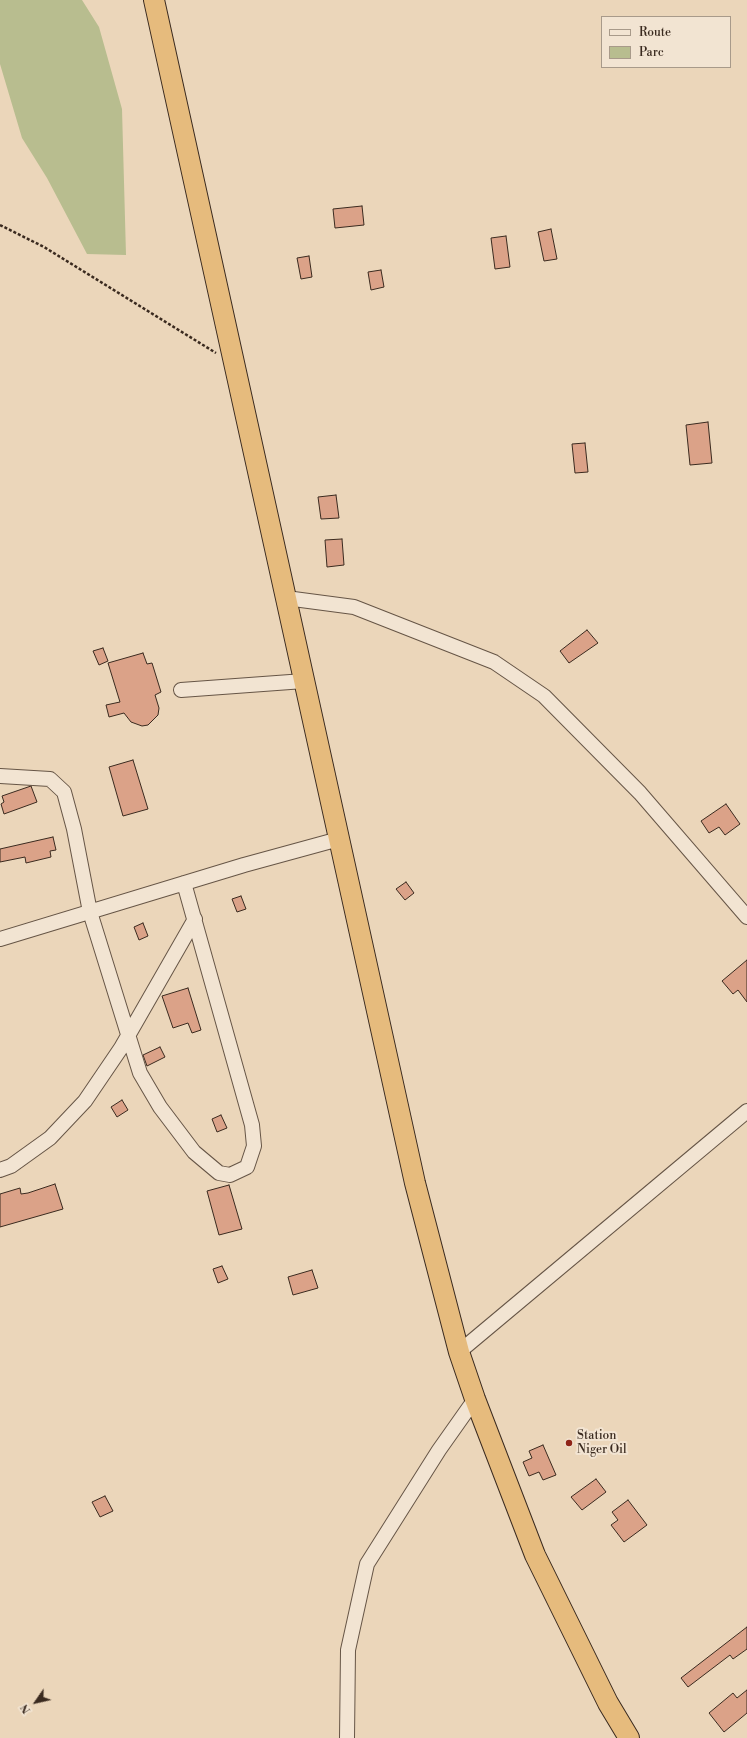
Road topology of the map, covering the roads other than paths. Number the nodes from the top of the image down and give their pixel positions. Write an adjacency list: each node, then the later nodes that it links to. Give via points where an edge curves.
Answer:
1 (154, 0): 2 (highway)
2 (286, 598): 3 (highway); 9 (street, via 354,608 494,662 544,696 640,793)
3 (304, 681): 4 (street); 6 (highway)
4 (181, 690)
5 (0, 776): 8 (street, via 50,779 64,792)
6 (339, 839): 7 (street); 15 (highway, via 415,1183)
7 (184, 883): 8 (street); 10 (street)
8 (90, 912): 11 (street); 12 (street)
9 (747, 917)
10 (195, 919): 12 (street); 12 (street, via 252,1125 254,1146 247,1167 230,1175 219,1173 194,1152 160,1107 140,1073)
11 (0, 939)
12 (128, 1035): 14 (street, via 80,1107 50,1138 11,1166)
13 (747, 1111): 15 (street)
14 (0, 1170)
15 (459, 1352): 16 (highway)
16 (475, 1399): 17 (street, via 439,1450 367,1564 348,1650); 18 (highway, via 535,1555 608,1703)
17 (347, 1738)
18 (629, 1738)

